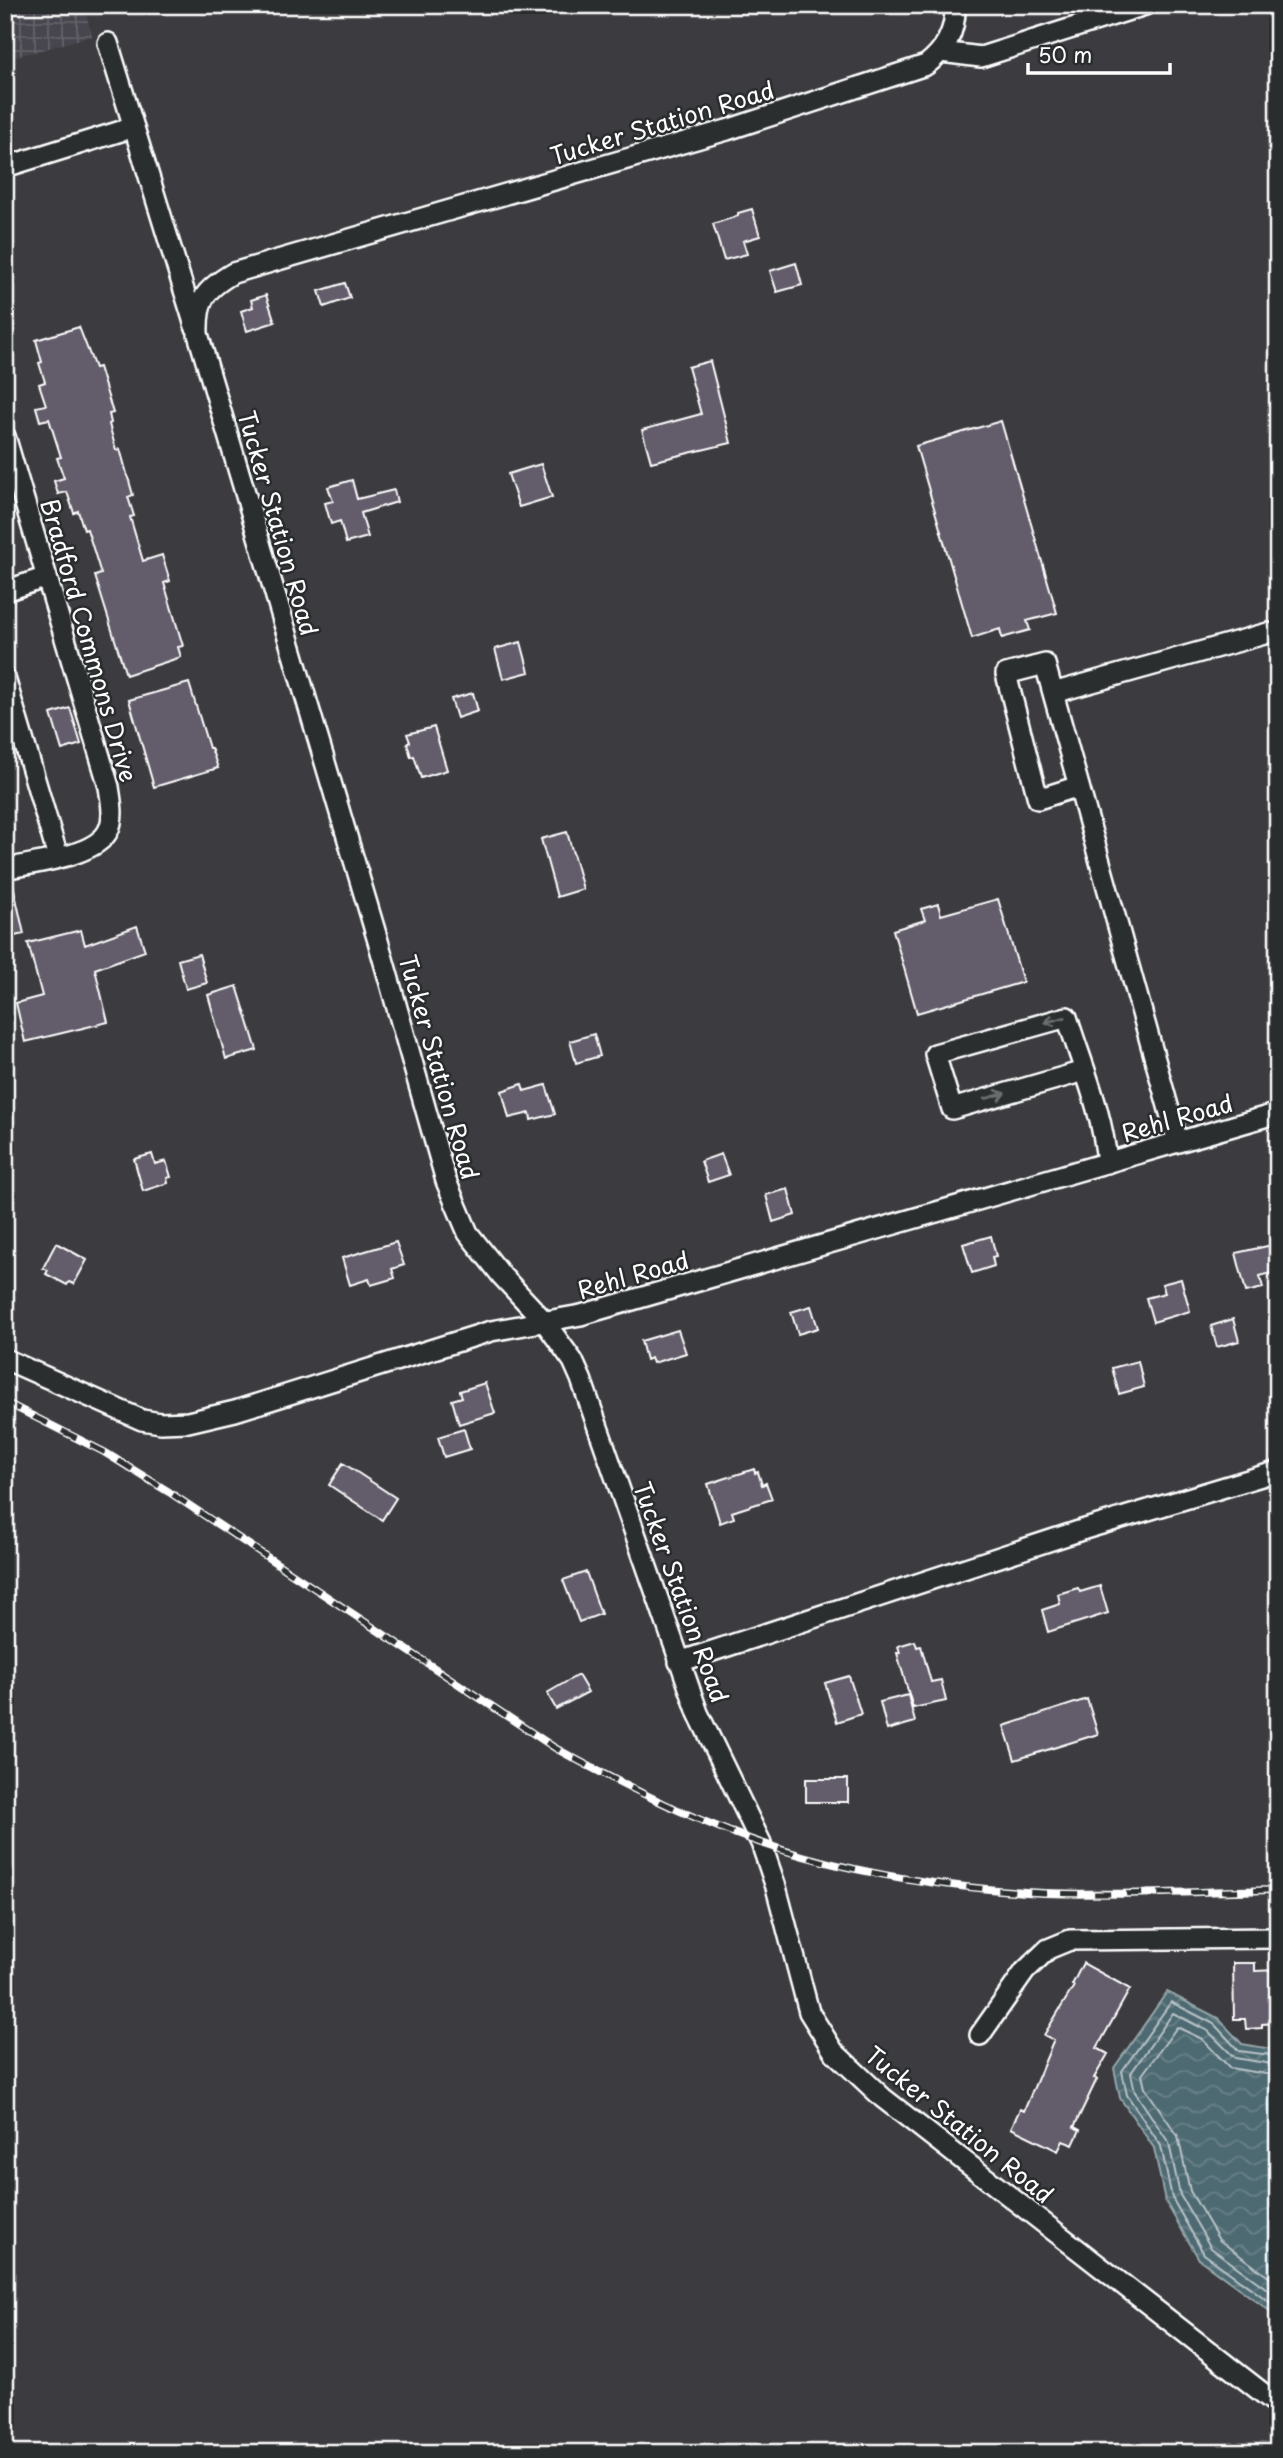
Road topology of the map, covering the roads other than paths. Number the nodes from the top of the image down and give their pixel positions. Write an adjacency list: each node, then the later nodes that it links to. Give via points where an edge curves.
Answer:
1 (955, 5): 4 (street, via 952,30)
2 (1144, 5): 4 (street, via 981,57)
3 (108, 43): 5 (street)
4 (942, 52): 7 (street, Tucker Station Road, via 926,65 739,126 233,273 205,294)
5 (134, 127): 6 (street); 7 (street)
6 (5, 167)
7 (198, 334): 21 (street, Tucker Station Road, via 446,1181 468,1233)
8 (5, 436): 9 (street, Bradford Commons Drive)
9 (47, 577): 10 (street); 15 (street, Bradford Commons Drive, via 113,810 108,832 92,847)
10 (5, 591)
11 (1268, 633): 13 (street)
12 (5, 678): 15 (street)
13 (1053, 693): 14 (street); 14 (street, via 1045,664 1006,674 1038,799)
14 (1079, 786): 19 (street)
15 (58, 857): 16 (street, Bradford Commons Drive)
16 (5, 869)
17 (1084, 1071): 17 (street, one-way to 17, via 1067,1017 935,1054 952,1109); 20 (street, via 1105,1134)
18 (1278, 1112): 19 (street, Rehl Road)
19 (1178, 1142): 20 (street, Rehl Road)
20 (1107, 1163): 21 (street, Rehl Road, via 581,1315)
21 (544, 1321): 22 (street, Rehl Road, via 491,1331 188,1422 142,1420); 24 (street, Tucker Station Road, via 581,1379)
22 (5, 1359)
23 (1278, 1471): 24 (street)
24 (679, 1662): 27 (street, Tucker Station Road, via 698,1713 761,1843 809,2012 834,2052 883,2098)
25 (1278, 1938): 26 (street, via 1070,1940 1048,1949 1025,1971)
26 (980, 2035)
27 (1278, 2406)

